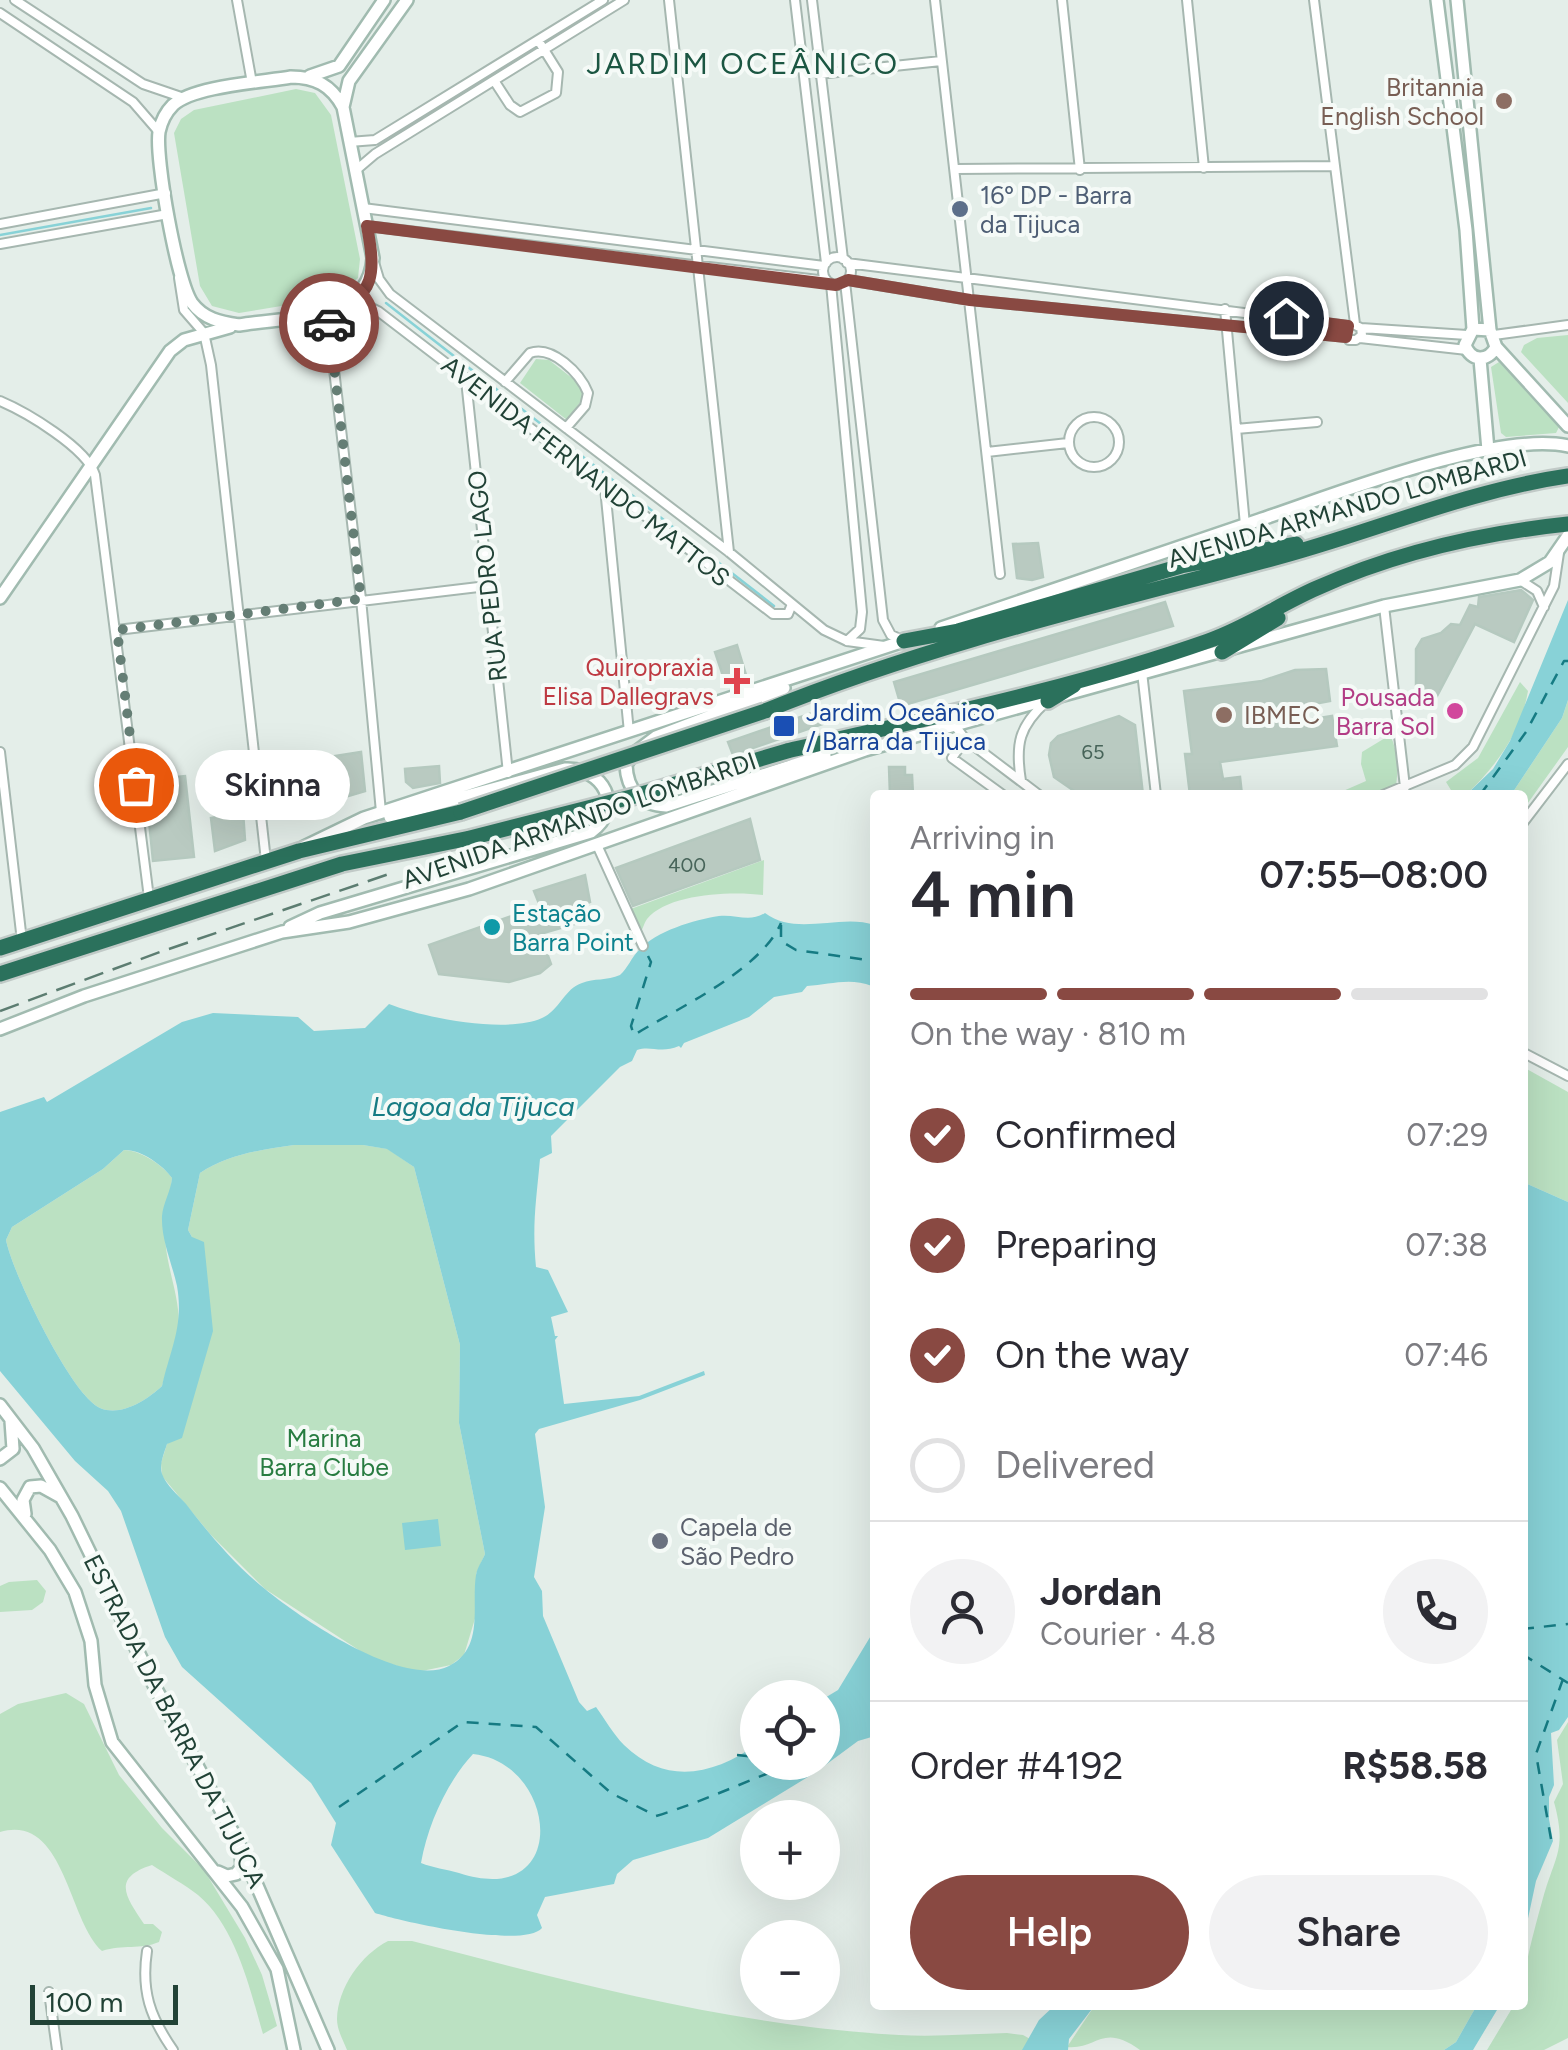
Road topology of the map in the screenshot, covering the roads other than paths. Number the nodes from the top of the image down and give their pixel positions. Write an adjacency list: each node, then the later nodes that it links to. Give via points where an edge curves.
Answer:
1 (16, 0): 24 (street, via 143,84)
2 (237, 0): 23 (street)
3 (384, 0): 21 (main road, via 338,66)
4 (407, 0): 25 (main road, via 349,81)
5 (603, 0): 17 (street)
6 (624, 0): 18 (street)
7 (669, 0): 41 (street)
8 (795, 0): 44 (street)
9 (812, 0): 20 (street)
10 (935, 0): 19 (street)
11 (1062, 0): 31 (street)
12 (1187, 0): 29 (street)
13 (1314, 0): 28 (street)
14 (1437, 0): 39 (main road)
15 (1456, 0): 38 (main road)
16 (0, 14): 26 (street, via 132,102)
17 (538, 40): 18 (street); 27 (street, via 374,140)
18 (545, 51): 22 (street); 22 (street, via 559,87 527,112 514,110)
19 (942, 60): 20 (street); 30 (street)
20 (820, 74): 43 (street)
21 (308, 77): 23 (main road); 25 (main road, via 330,89)
22 (495, 82): 32 (street)
23 (252, 84): 24 (main road)
24 (184, 98): 26 (main road, via 168,111)
25 (342, 107): 27 (main road)
26 (159, 132): 33 (main road)
27 (349, 142): 32 (main road)
28 (1332, 166): 29 (street); 58 (street)
29 (1204, 168): 31 (street)
30 (956, 169): 31 (street); 47 (street)
31 (1080, 170)
32 (355, 171): 34 (main road)
33 (166, 193): 35 (main road); 36 (street)
34 (363, 208): 37 (main road); 41 (street)
35 (170, 214): 40 (street); 46 (main road)
36 (0, 224)
37 (367, 226): 42 (main road); 45 (street)
38 (1483, 228): 39 (main road); 64 (main road)
39 (1466, 230): 60 (main road)
40 (0, 244)
41 (697, 252): 44 (street); 45 (street)
42 (373, 258): 50 (street, AVENIDA FERNANDO MATTOS); 52 (main road, via 368,284)
43 (845, 261): 44 (street); 47 (street); 48 (street)
44 (825, 264): 49 (street)
45 (698, 266): 49 (street); 85 (street)
46 (178, 274): 56 (main road, via 204,315); 61 (street, via 184,310)
47 (968, 279): 51 (street); 55 (street)
48 (846, 281): 49 (street); 51 (street); 99 (street, via 883,620)
49 (829, 282): 98 (street, via 862,612 860,630)
50 (390, 294): 54 (street, via 379,298); 68 (street, AVENIDA FERNANDO MATTOS)
51 (970, 300): 57 (street); 77 (street)
52 (349, 305): 53 (main road); 54 (street, AVENIDA FERNANDO MATTOS)
53 (327, 310): 56 (main road); 92 (street)
54 (378, 310): 67 (street, AVENIDA FERNANDO MATTOS)
55 (1225, 310): 57 (street); 58 (street)
56 (239, 325): 61 (main road)
57 (1226, 326): 62 (street); 73 (street)
58 (1354, 326): 60 (street); 62 (street); 63 (street)
59 (1568, 326): 64 (street)
60 (1470, 332): 64 (main road); 65 (main road)
61 (204, 333): 78 (main road, via 170,352); 96 (street)
62 (1346, 337): 63 (street)
63 (1360, 338): 65 (street)
64 (1494, 338): 66 (main road, via 1490,356); 71 (main road)
65 (1467, 350): 66 (main road)
66 (1480, 359): 76 (main road)
67 (466, 379): 80 (street, AVENIDA FERNANDO MATTOS); 90 (street, RUA PEDRO LAGO)
68 (505, 382): 72 (street, AVENIDA FERNANDO MATTOS); 72 (street, via 537,350 558,358 588,393)
69 (0, 401): 78 (street, via 43,424)
70 (1317, 422): 73 (street)
71 (1568, 426)
72 (566, 428): 85 (street, AVENIDA FERNANDO MATTOS)
73 (1236, 429): 82 (street)
74 (1068, 443): 74 (street, via 1076,460 1092,468 1110,462 1119,446 1115,428 1100,418 1082,420); 77 (street)
75 (1568, 446): 76 (main road, AVENIDA ARMANDO LOMBARDI)
76 (1488, 450): 82 (main road, AVENIDA ARMANDO LOMBARDI)
77 (987, 452): 88 (street)
78 (92, 464): 91 (main road); 97 (street)
79 (1568, 476): 84 (highway, AVENIDA ARMANDO LOMBARDI, via 1498,489)
80 (605, 488): 93 (street, AVENIDA FERNANDO MATTOS, via 773,614 788,614); 106 (street)
81 (1568, 524): 87 (highway, AVENIDA ARMANDO LOMBARDI, via 1446,544)
82 (1246, 525): 99 (main road, AVENIDA ARMANDO LOMBARDI)
83 (1568, 536): 86 (main road, AVENIDA ARMANDO LOMBARDI)
84 (1334, 538): 99 (highway, via 1182,566); 122 (highway, AVENIDA ARMANDO LOMBARDI, bridge, via 867,671 461,812)
85 (729, 552): 93 (street, AVENIDA FERNANDO MATTOS)
86 (1559, 553): 89 (main road, AVENIDA ARMANDO LOMBARDI); 95 (street)
87 (1355, 573): 100 (highway); 103 (highway, AVENIDA ARMANDO LOMBARDI, via 1211,640)
88 (1000, 574)
89 (1520, 580): 94 (main road, AVENIDA ARMANDO LOMBARDI); 95 (street, via 1537,590)
90 (487, 586): 92 (street); 111 (street, RUA PEDRO LAGO)
91 (0, 598)
92 (361, 599): 96 (street); 118 (street)
93 (792, 603): 98 (street, AVENIDA FERNANDO MATTOS)
94 (1384, 606): 100 (main road, AVENIDA ARMANDO LOMBARDI); 113 (street)
95 (1544, 608): 113 (street, via 1464,760)
96 (237, 614): 97 (street); 123 (street)
97 (117, 630): 124 (street)
98 (847, 641): 99 (street, AVENIDA FERNANDO MATTOS)
99 (896, 644): 101 (main road, AVENIDA ARMANDO LOMBARDI)
100 (1222, 652): 102 (main road, AVENIDA ARMANDO LOMBARDI)
101 (828, 666): 106 (main road, AVENIDA ARMANDO LOMBARDI); 108 (main road, via 644,744 626,765 631,786 645,802 666,806 774,769)
102 (1142, 672): 104 (main road, AVENIDA ARMANDO LOMBARDI); 116 (street)
103 (1090, 675): 104 (highway); 129 (highway, AVENIDA ARMANDO LOMBARDI, bridge, via 470,838 342,864)
104 (1048, 701): 105 (main road, AVENIDA ARMANDO LOMBARDI); 112 (street, via 1021,730)
105 (956, 727): 107 (street); 108 (main road, AVENIDA ARMANDO LOMBARDI)
106 (629, 733): 111 (main road, AVENIDA ARMANDO LOMBARDI)
107 (965, 739): 112 (street); 114 (street, via 952,758)
108 (865, 750): 121 (main road, AVENIDA ARMANDO LOMBARDI)
109 (0, 752): 126 (street)
110 (1568, 764): 119 (street)
111 (508, 773): 118 (main road, AVENIDA ARMANDO LOMBARDI)
112 (1021, 780): 115 (street)
113 (1406, 787): 117 (street)
114 (996, 790)
115 (1033, 790)
116 (1155, 790)
117 (1397, 790)
118 (381, 812): 120 (main road, AVENIDA ARMANDO LOMBARDI)
119 (1528, 816)
120 (344, 826): 122 (main road, AVENIDA ARMANDO LOMBARDI); 125 (main road, via 564,769 594,774 608,798 604,820 591,832 320,914)
121 (597, 845): 125 (main road, AVENIDA ARMANDO LOMBARDI, via 412,906); 127 (street)
122 (299, 851): 123 (highway, AVENIDA ARMANDO LOMBARDI)
123 (266, 862): 124 (highway, AVENIDA ARMANDO LOMBARDI)
124 (149, 901): 126 (highway, AVENIDA ARMANDO LOMBARDI)
125 (282, 932): 130 (main road, AVENIDA ARMANDO LOMBARDI)
126 (22, 941): 128 (highway, AVENIDA ARMANDO LOMBARDI)
127 (642, 946)
128 (0, 948)
129 (0, 974)
130 (0, 1029)
131 (1528, 1055): 132 (street)
132 (1568, 1076)
133 (0, 1405): 134 (main road, ESTRADA DA BARRA DA TIJUCA)
134 (10, 1417): 135 (main road, via 14,1443); 137 (main road, ESTRADA DA BARRA DA TIJUCA)
135 (0, 1458)
136 (0, 1488): 138 (main road, ESTRADA DA BARRA DA TIJUCA)
137 (62, 1499): 138 (main road, via 42,1486 30,1487 23,1500); 139 (main road, ESTRADA DA BARRA DA TIJUCA)
138 (26, 1517): 140 (main road, ESTRADA DA BARRA DA TIJUCA, via 84,1612 112,1742)
139 (239, 1844): 140 (main road, via 236,1874); 146 (main road, ESTRADA DA BARRA DA TIJUCA)
140 (210, 1866): 145 (main road, ESTRADA DA BARRA DA TIJUCA, via 242,1906 277,1969)
141 (146, 1951): 144 (street, via 147,2005)
142 (49, 1992): 143 (street)
143 (57, 2050)
144 (173, 2050)
145 (294, 2050)
146 (328, 2050)

